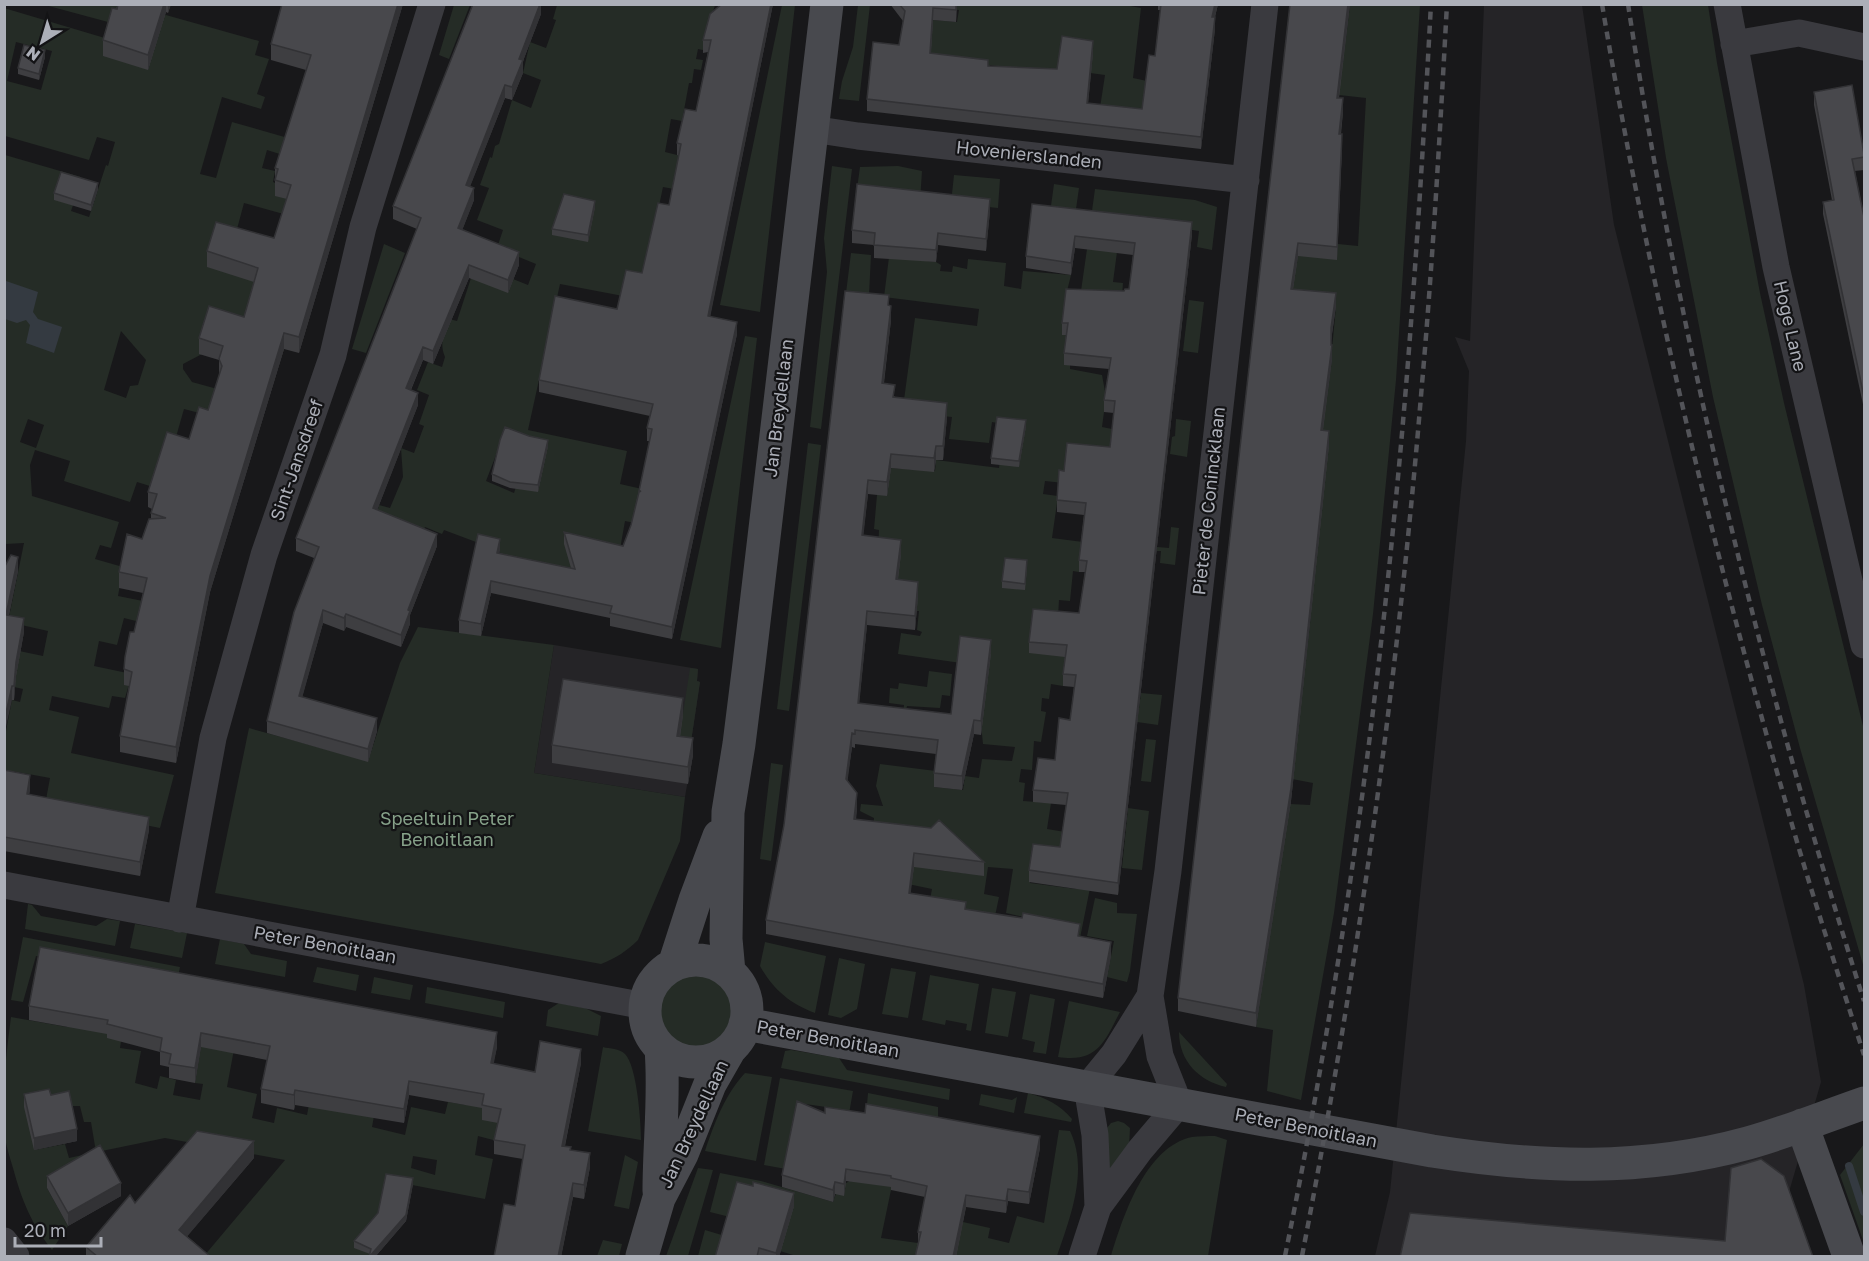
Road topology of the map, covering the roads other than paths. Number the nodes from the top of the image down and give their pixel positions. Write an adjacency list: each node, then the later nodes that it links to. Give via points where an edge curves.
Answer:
1 (432, 4): 12 (street, Sint-Jansdreef, via 363,227 333,355 264,555 216,728)
2 (827, 4): 7 (street, Jan Breydellaan)
3 (1265, 4): 8 (street, Pieter de Conincklaan)
4 (1727, 4): 5 (street, Hoge Lane)
5 (1734, 44): 6 (street, via 1799,33); 9 (street, Hoge Lane, via 1776,267)
6 (1864, 47)
7 (812, 129): 8 (street, Hovenierslanden); 10 (street, Jan Breydellaan, via 740,744)
8 (1246, 180): 15 (street, Pieter de Conincklaan, via 1168,871)
9 (1864, 645)
10 (728, 812): 13 (street, Jan Breydellaan); 14 (street, Jan Breydellaan)
11 (4, 885): 12 (street, Peter Benoitlaan)
12 (180, 919): 16 (street, Peter Benoitlaan)
13 (674, 965): 14 (street, via 701,961); 16 (street, via 651,986)
14 (729, 972): 17 (street, via 742,989 746,1008)
15 (1150, 996): 19 (street, Pieter de Conincklaan, via 1114,1054); 21 (street, Pieter de Conincklaan, via 1160,1056)
16 (645, 1006): 18 (street, via 647,1026)
17 (737, 1037): 18 (street, via 715,1058 696,1062 676,1058); 19 (street, Peter Benoitlaan); 23 (street, Jan Breydellaan, via 710,1084 682,1154)
18 (661, 1049): 23 (street, Jan Breydellaan, via 664,1077)
19 (1087, 1087): 21 (street, Peter Benoitlaan); 24 (street, via 1095,1135)
20 (1864, 1103): 22 (street, Peter Benoitlaan)
21 (1179, 1104): 22 (street, Peter Benoitlaan, via 1487,1160 1561,1165 1677,1157 1748,1143); 24 (street)
22 (1802, 1125): 29 (street)
23 (659, 1198): 27 (street, Jan Breydellaan)
24 (1098, 1207): 28 (street)
25 (4, 1241): 26 (street)
26 (16, 1257)
27 (642, 1257)
28 (1082, 1257)
29 (1849, 1257)

